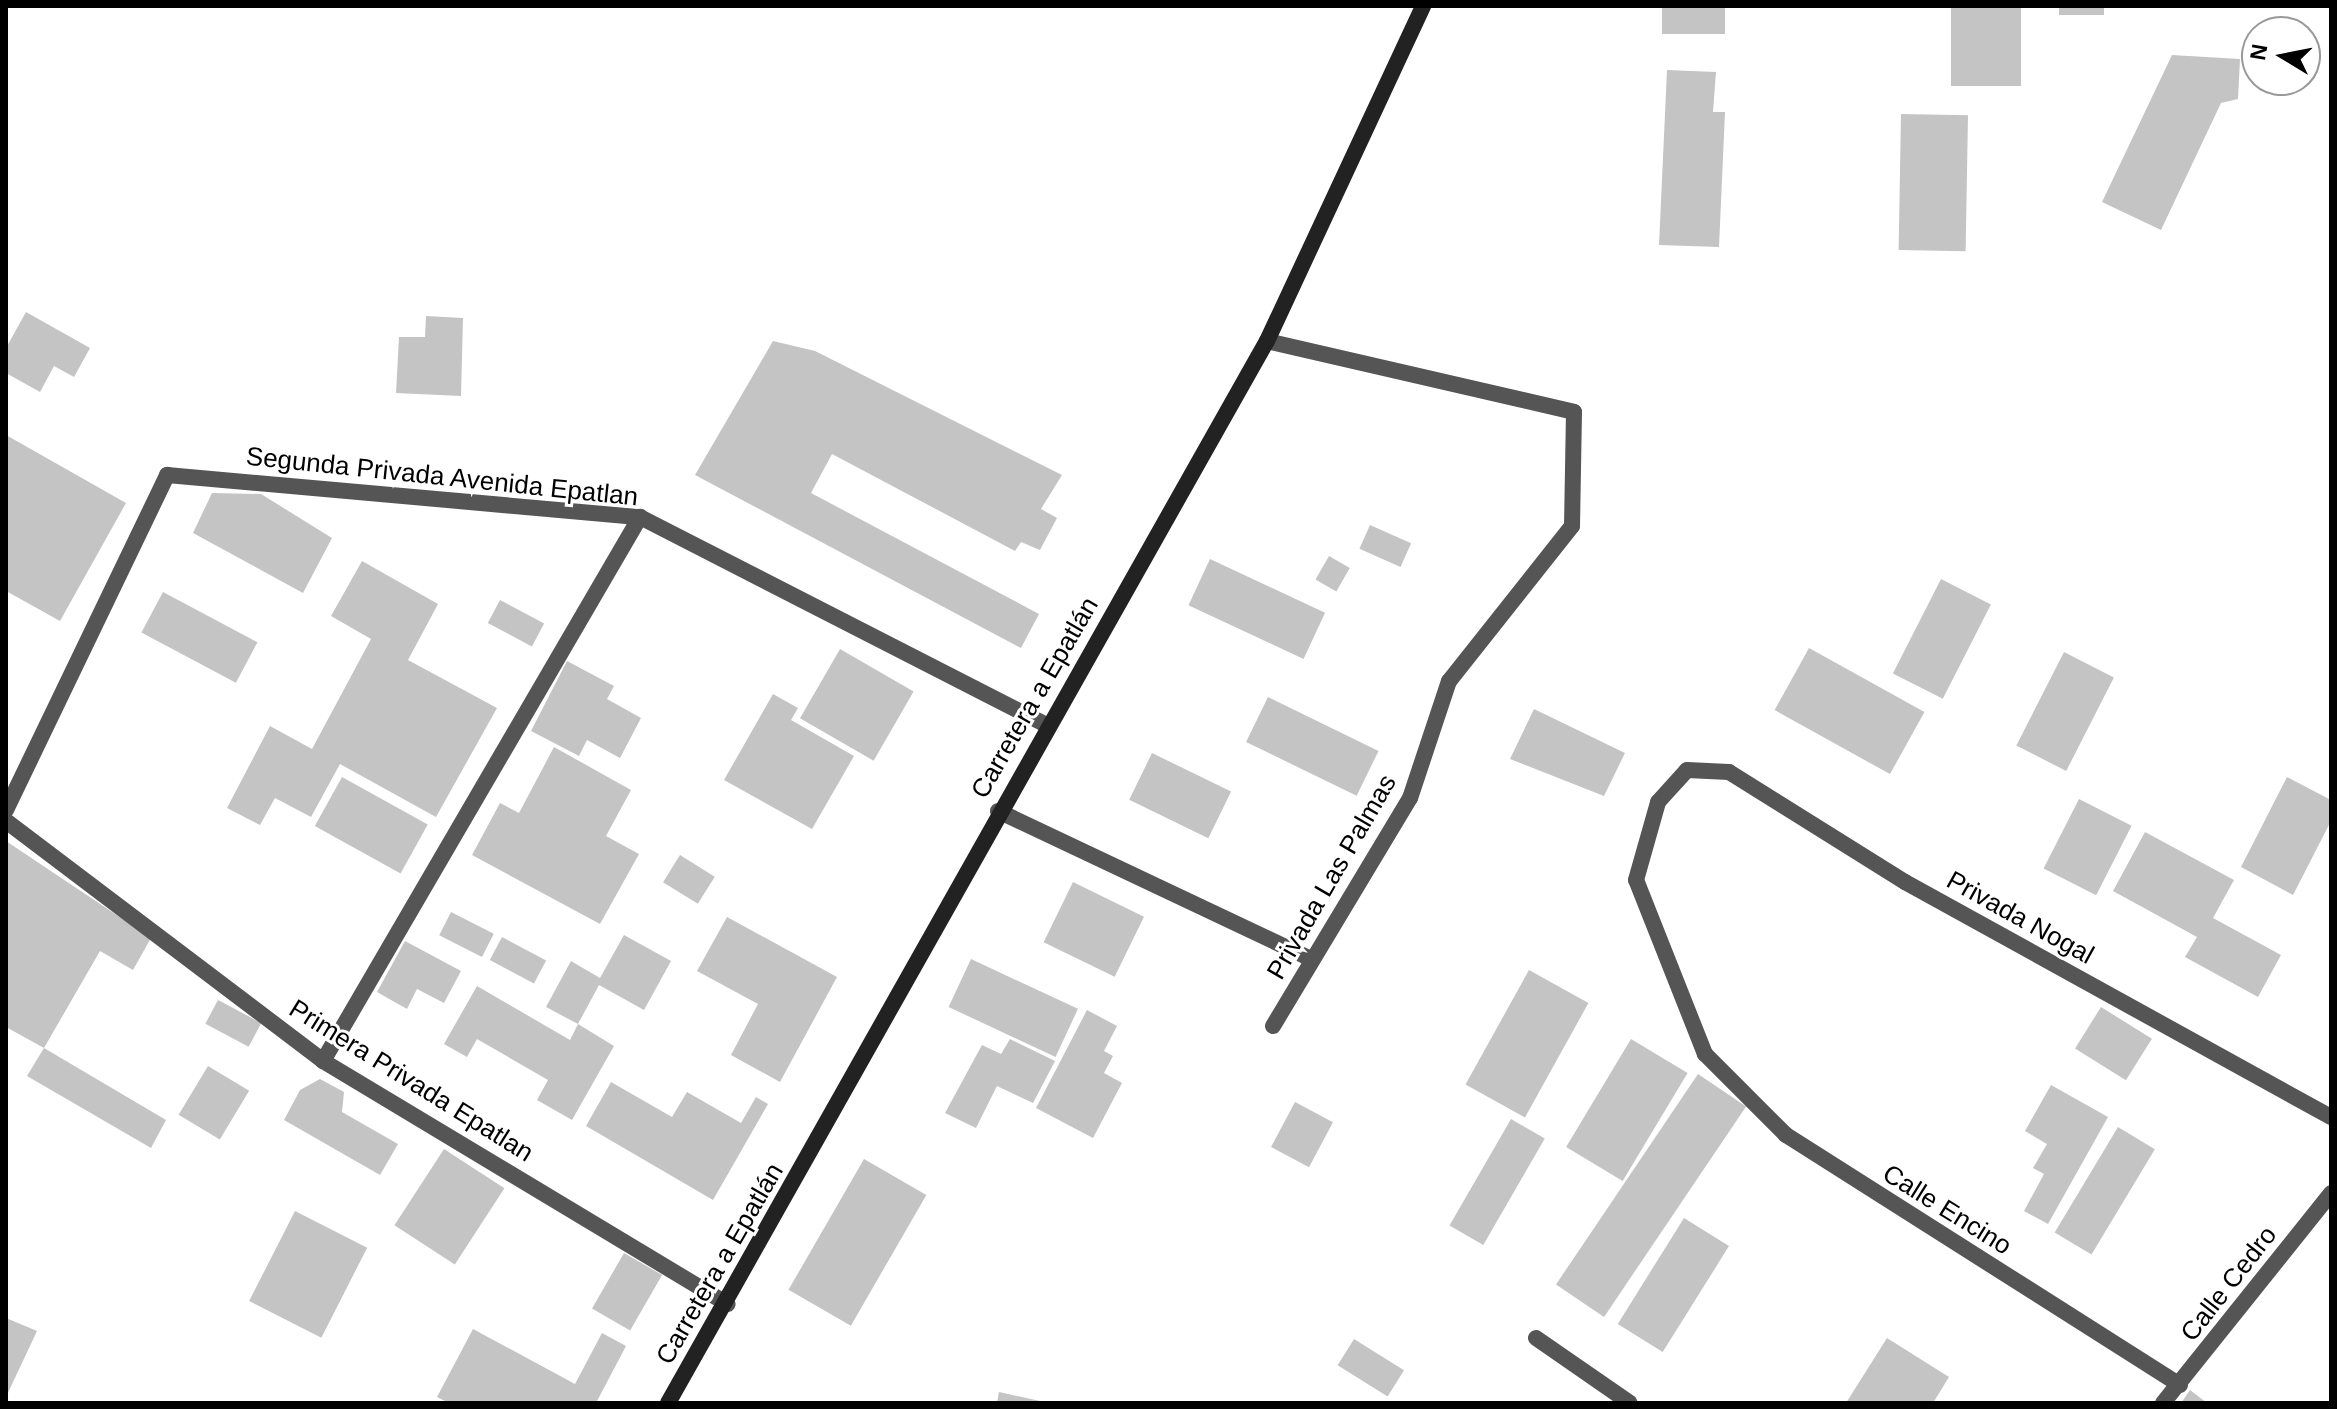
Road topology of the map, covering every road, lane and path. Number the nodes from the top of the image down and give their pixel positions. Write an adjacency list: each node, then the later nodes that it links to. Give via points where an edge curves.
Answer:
1 (1423, 6): 2 (main road, Carretera a Epatlán)
2 (1267, 341): 4 (main road, Carretera a Epatlán); 9 (street, Privada Las Palmas, via 1574,412 1572,526 1449,681 1410,798)
3 (640, 517): 4 (street, Segunda Privada Avenida Epatlan); 6 (street, Segunda Privada Avenida Epatlan, via 167,475); 11 (street)
4 (1047, 725): 7 (main road, Carretera a Epatlán)
5 (1687, 770): 12 (street, Privada Nogal, via 1729,772 1905,882); 16 (street, Calle Encino, via 1658,802 1636,880 1705,1054 1786,1135)
6 (6, 810)
7 (998, 811): 9 (street); 14 (main road, Carretera a Epatlán)
8 (6, 821): 11 (street, Primera Privada Epatlan)
9 (1311, 959): 10 (street, Privada Las Palmas)
10 (1273, 1026)
11 (323, 1061): 14 (street, Primera Privada Epatlan)
12 (2331, 1117)
13 (2331, 1193): 16 (street, Calle Cedro)
14 (728, 1304): 17 (main road, Carretera a Epatlán)
15 (1536, 1338): 18 (street)
16 (2180, 1385): 19 (street, Calle Cedro)
17 (668, 1403)
18 (1630, 1403)
19 (2163, 1403)

